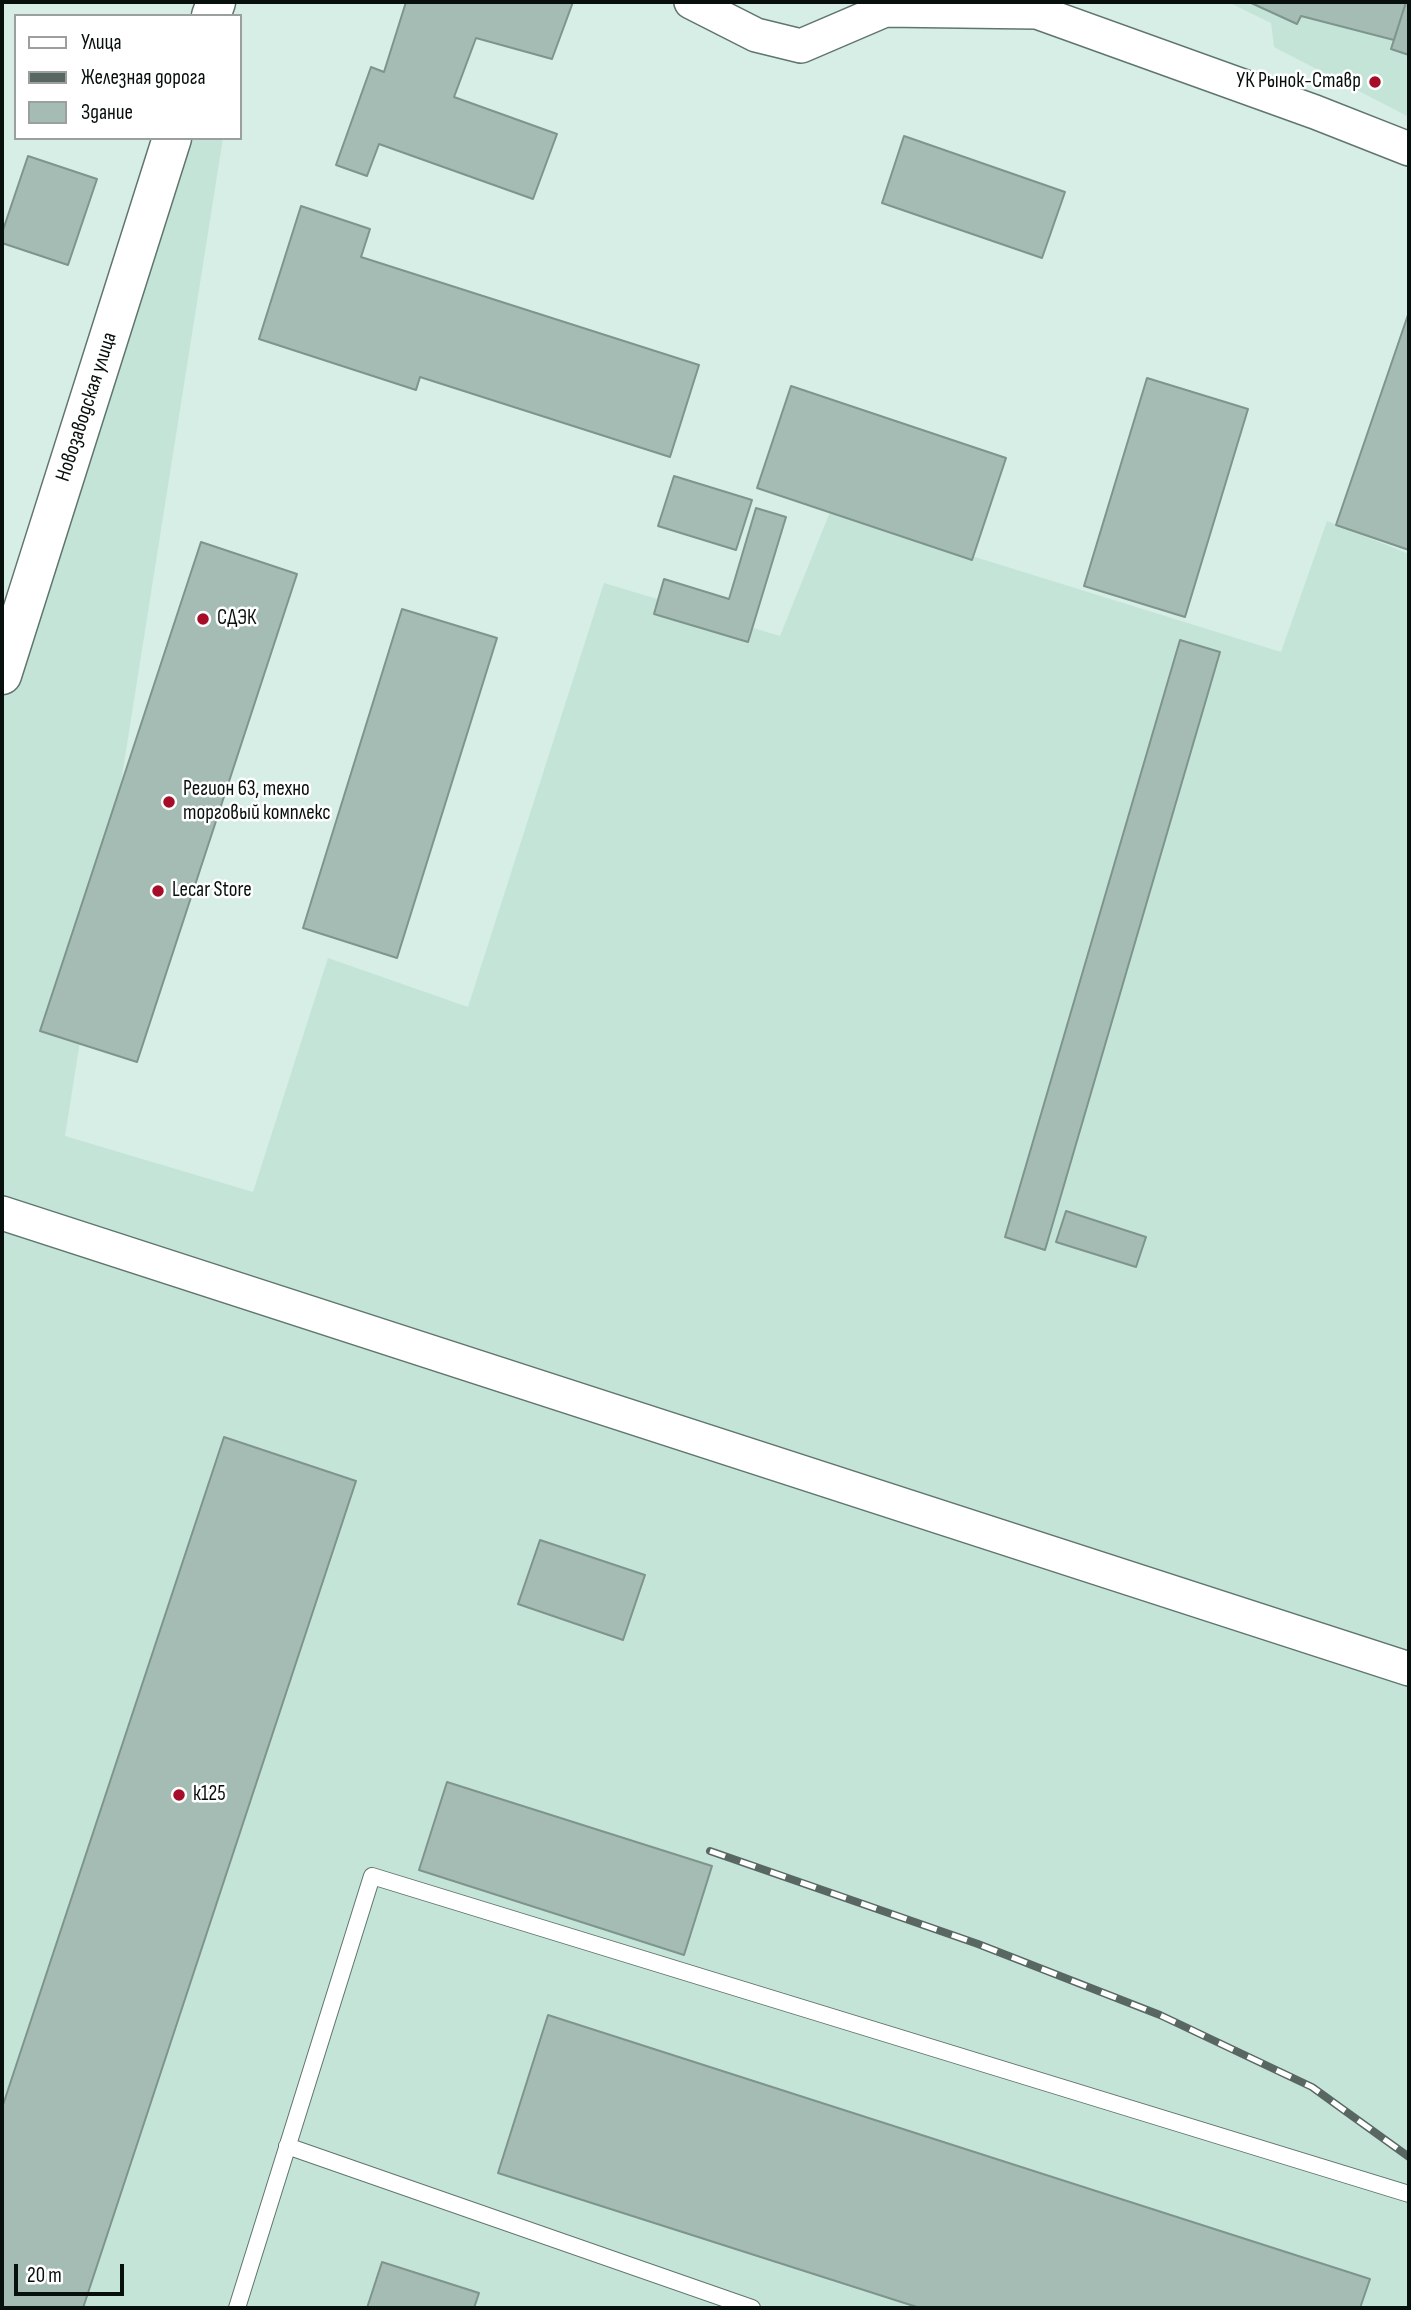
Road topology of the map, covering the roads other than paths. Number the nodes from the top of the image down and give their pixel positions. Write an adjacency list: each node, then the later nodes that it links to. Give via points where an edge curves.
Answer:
1 (691, 2): 3 (street, via 756,36 801,46 885,10 1037,12)
2 (171, 140): 4 (main road, Новозаводская улица)
3 (1409, 149)
4 (2, 675)
5 (2, 1213): 6 (street)
6 (1409, 1669)
7 (287, 2146): 8 (lane, via 372,1876); 9 (lane); 10 (lane)
8 (1409, 2194)
9 (237, 2308)
10 (752, 2308)

